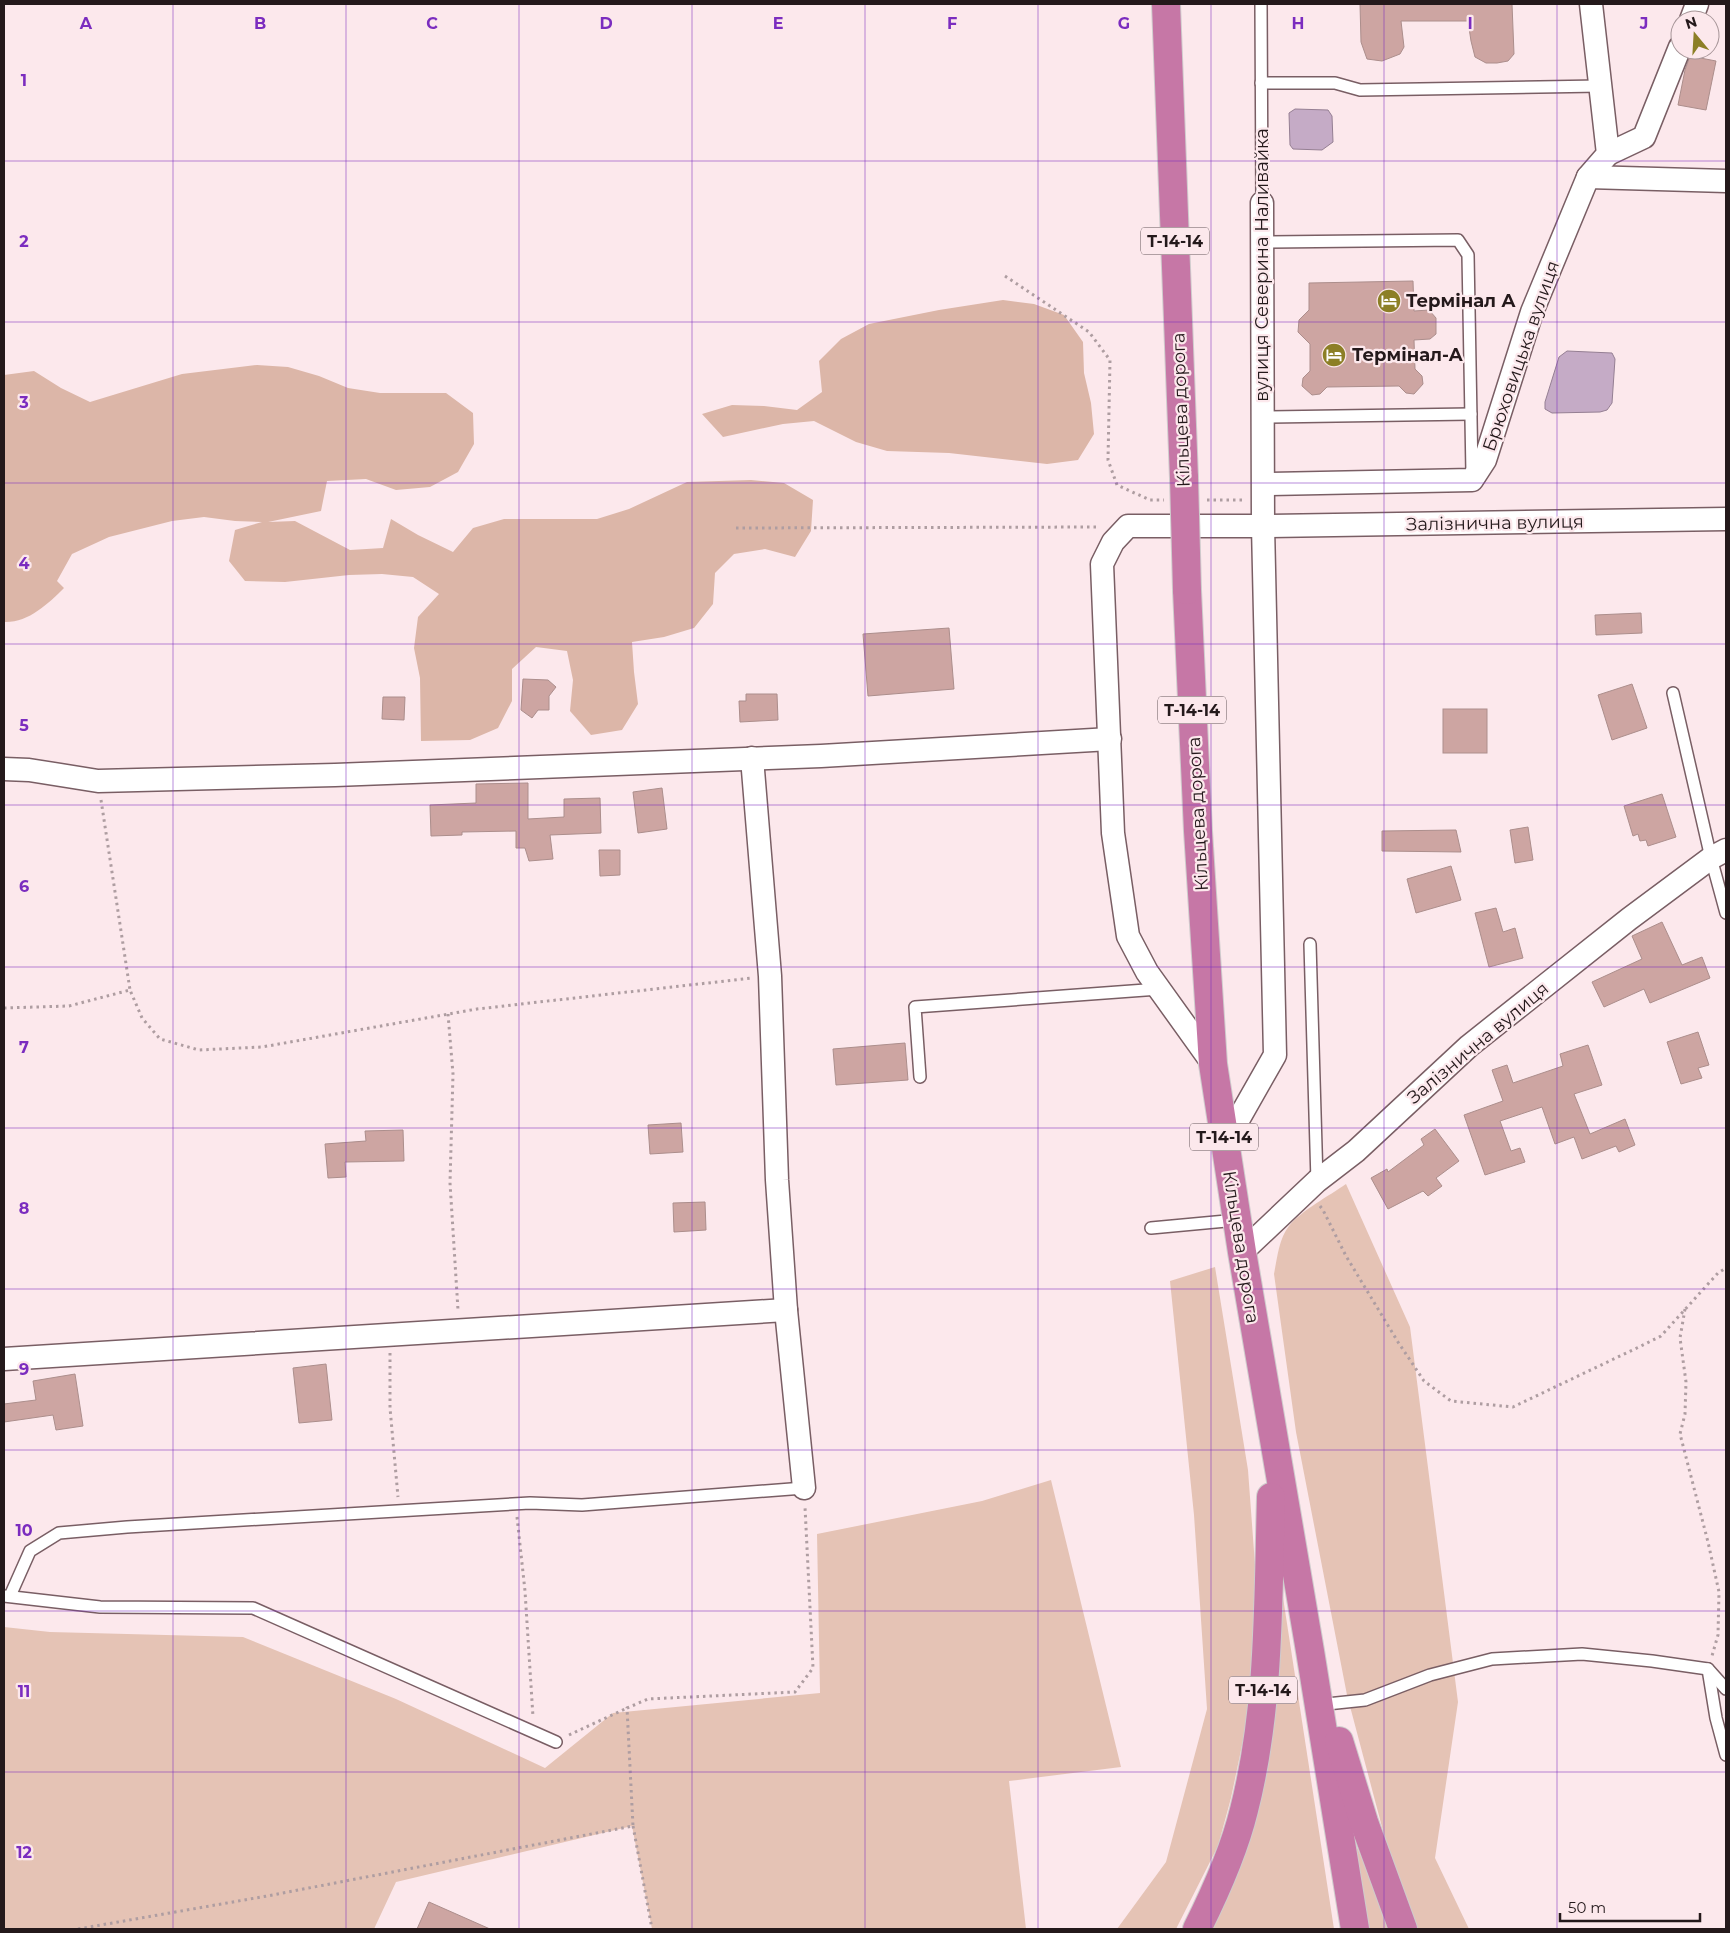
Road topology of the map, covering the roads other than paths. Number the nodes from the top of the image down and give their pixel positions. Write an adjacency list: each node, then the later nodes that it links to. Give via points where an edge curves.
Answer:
1 (1166, 4): 26 (highway, Кільцева дорога / Т-14-14, bridge, via 1186,590)
2 (1261, 4): 5 (lane, вулиця Северина Наливайка)
3 (1590, 4): 6 (street)
4 (1675, 60): 7 (street, via 1644,137)
5 (1261, 83): 6 (lane, via 1335,83 1360,90); 10 (lane, вулиця Северина Наливайка)
6 (1600, 86): 7 (street)
7 (1608, 154): 8 (street, Брюховицька вулиця)
8 (1588, 177): 9 (street); 14 (street, Брюховицька вулиця, via 1532,312 1485,460)
9 (1726, 181)
10 (1262, 203): 11 (street, вулиця Северина Наливайка)
11 (1262, 242): 12 (lane, via 1458,240 1468,255); 13 (street, вулиця Северина Наливайка)
12 (1471, 414): 13 (lane); 14 (lane)
13 (1264, 417): 15 (street, вулиця Северина Наливайка)
14 (1472, 480): 15 (street)
15 (1264, 492): 17 (street, вулиця Северина Наливайка)
16 (1726, 519): 17 (street, Залізнична вулиця)
17 (1263, 526): 19 (street, Залізнична вулиця, via 1128,526 1113,542 1102,564); 28 (street, вулиця Северина Наливайка, via 1275,1055)
18 (1673, 693): 22 (lane)
19 (1110, 739): 20 (street); 25 (street, via 1113,833 1128,936)
20 (752, 758): 21 (street, via 335,775 98,780); 33 (street, via 770,976 777,1180)
21 (4, 769)
22 (1719, 854): 23 (lane); 29 (street, Залізнична вулиця, via 1629,919 1469,1046 1356,1150)
23 (1726, 913)
24 (1310, 944): 29 (lane)
25 (1159, 989): 26 (street); 27 (lane, via 915,1006)
26 (1214, 1064): 28 (highway, Кільцева дорога / Т-14-14)
27 (920, 1077)
28 (1225, 1143): 30 (highway, Кільцева дорога / Т-14-14)
29 (1311, 1186): 32 (street, Залізнична вулиця)
30 (1236, 1220): 31 (lane); 32 (highway, Кільцева дорога / Т-14-14)
31 (1151, 1228)
32 (1242, 1252): 35 (highway, Кільцева дорога / Т-14-14)
33 (786, 1310): 34 (street); 36 (street)
34 (4, 1359)
35 (1273, 1440): 38 (highway, Т-14-14); 44 (highway, Т-14-14, via 1266,1669 1259,1734 1244,1810 1213,1897)
36 (804, 1488): 37 (lane, via 582,1505 516,1504 399,1510 59,1533 30,1551)
37 (7, 1596): 42 (lane, via 100,1607 252,1608)
38 (1310, 1651): 41 (highway, Т-14-14); 45 (highway, Т-14-14)
39 (1708, 1669): 40 (lane); 41 (lane, via 1582,1654 1492,1659 1430,1675 1365,1700); 43 (lane)
40 (1726, 1689)
41 (1327, 1704): 46 (highway, Т-14-14, via 1364,1822)
42 (556, 1742)
43 (1726, 1755)
44 (1197, 1929)
45 (1355, 1929)
46 (1403, 1929)

